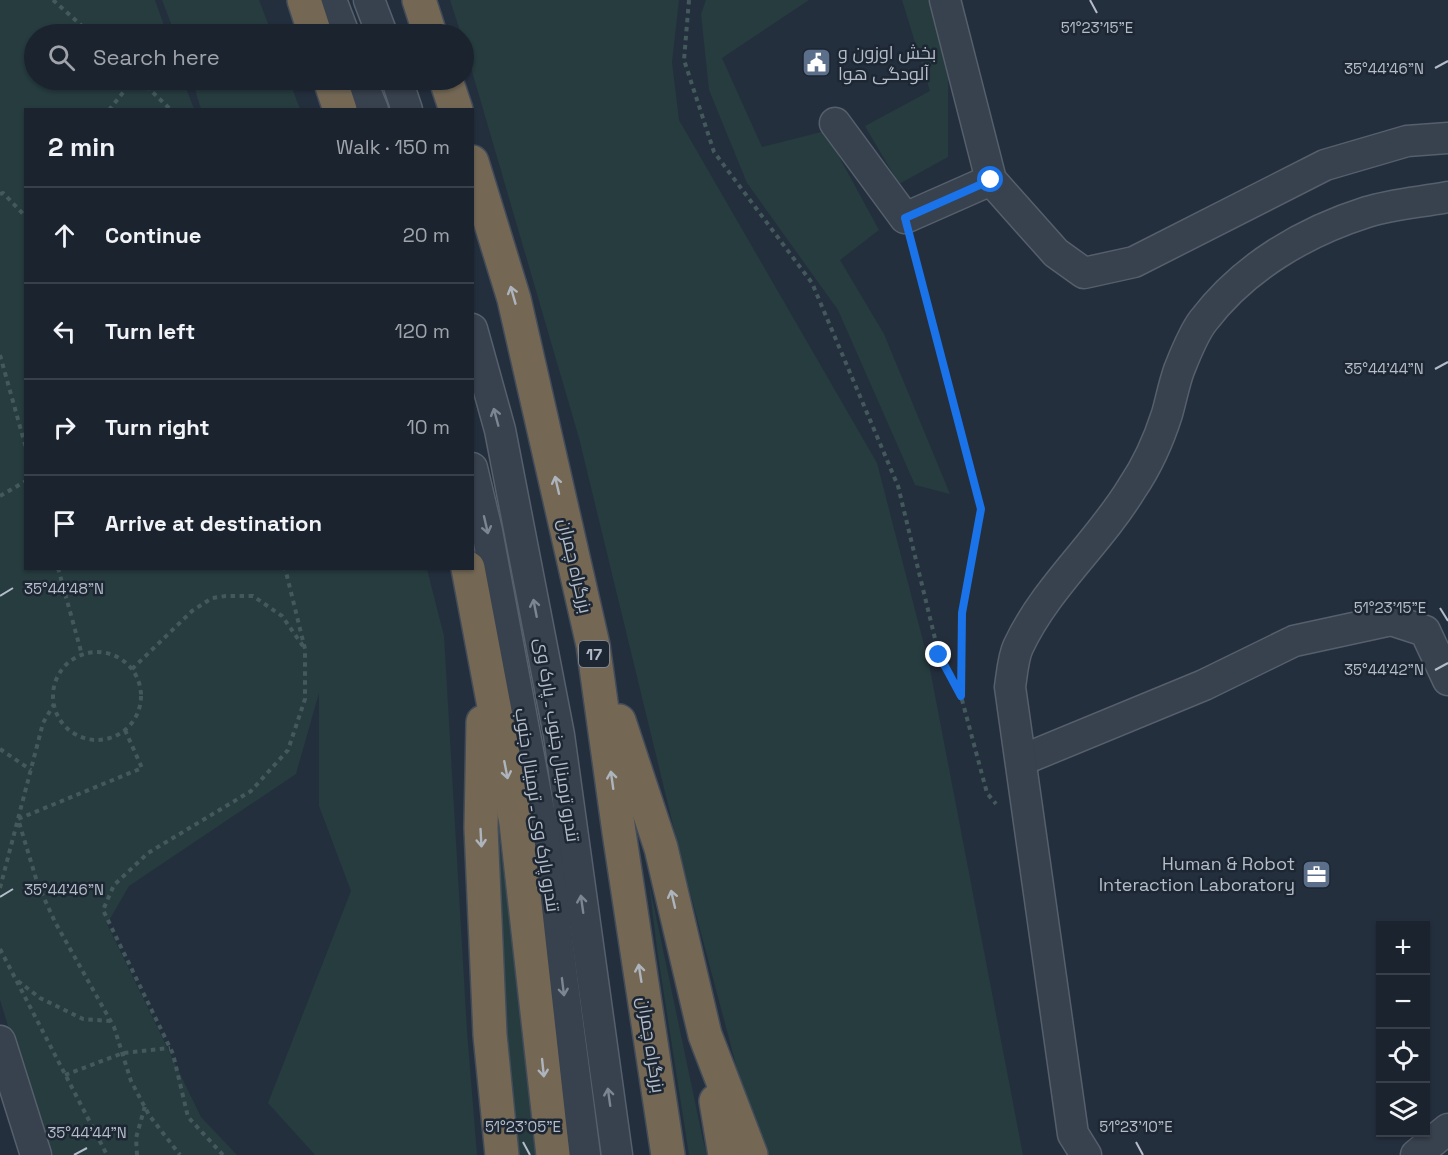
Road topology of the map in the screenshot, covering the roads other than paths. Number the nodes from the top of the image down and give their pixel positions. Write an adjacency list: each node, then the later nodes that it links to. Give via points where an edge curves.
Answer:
1 (304, 0): 6 (highway)
2 (332, 0): 7 (street)
3 (369, 0): 8 (street)
4 (419, 0): 9 (highway)
5 (945, 0): 21 (street)
6 (312, 24)
7 (340, 24)
8 (378, 24)
9 (427, 24)
10 (333, 90): 14 (highway)
11 (365, 90): 15 (street)
12 (400, 90): 16 (street)
13 (449, 90): 17 (highway)
14 (339, 108)
15 (371, 108)
16 (406, 108)
17 (455, 108)
18 (835, 123): 21 (street, via 905,218)
19 (1448, 138): 21 (street, via 1407,141 1325,165 1134,262 1084,273 1056,253)
20 (474, 169): 26 (highway, بزرگراه چمران / 17, one-way to 20, via 514,299)
21 (991, 180)
22 (1448, 197): 29 (street, via 1369,211 1326,227 1278,252 1236,284 1202,322 1179,371 1150,456 1133,488 1061,579 1017,649 1010,687)
23 (474, 336): 38 (street, تندرو ترمینال جنوب ـ پارک وی, one-way to 23, via 559,735 500,430)
24 (474, 476): 37 (street, تندرو پارک وی ـ ترمینال جنوب, one-way to 37, via 544,837)
25 (468, 570): 27 (highway)
26 (593, 645): 30 (highway, one-way to 26, via 661,848); 39 (highway, بزرگراه چمران / 17, one-way to 26)
27 (484, 654): 35 (highway, one-way to 35, via 481,828 490,1035); 36 (highway, one-way to 36, via 516,823)
28 (1448, 680): 29 (street, via 1425,631 1391,620 1294,641 1204,685)
29 (1022, 760): 42 (street, via 1073,1134)
30 (705, 1035): 40 (highway); 41 (highway)
31 (0, 1041): 32 (street)
32 (10, 1092): 34 (street)
33 (1448, 1129): 43 (street)
34 (36, 1155)
35 (502, 1155)
36 (553, 1155)
37 (585, 1155)
38 (617, 1155)
39 (668, 1155)
40 (725, 1155)
41 (751, 1155)
42 (1086, 1155)
43 (1416, 1155)

